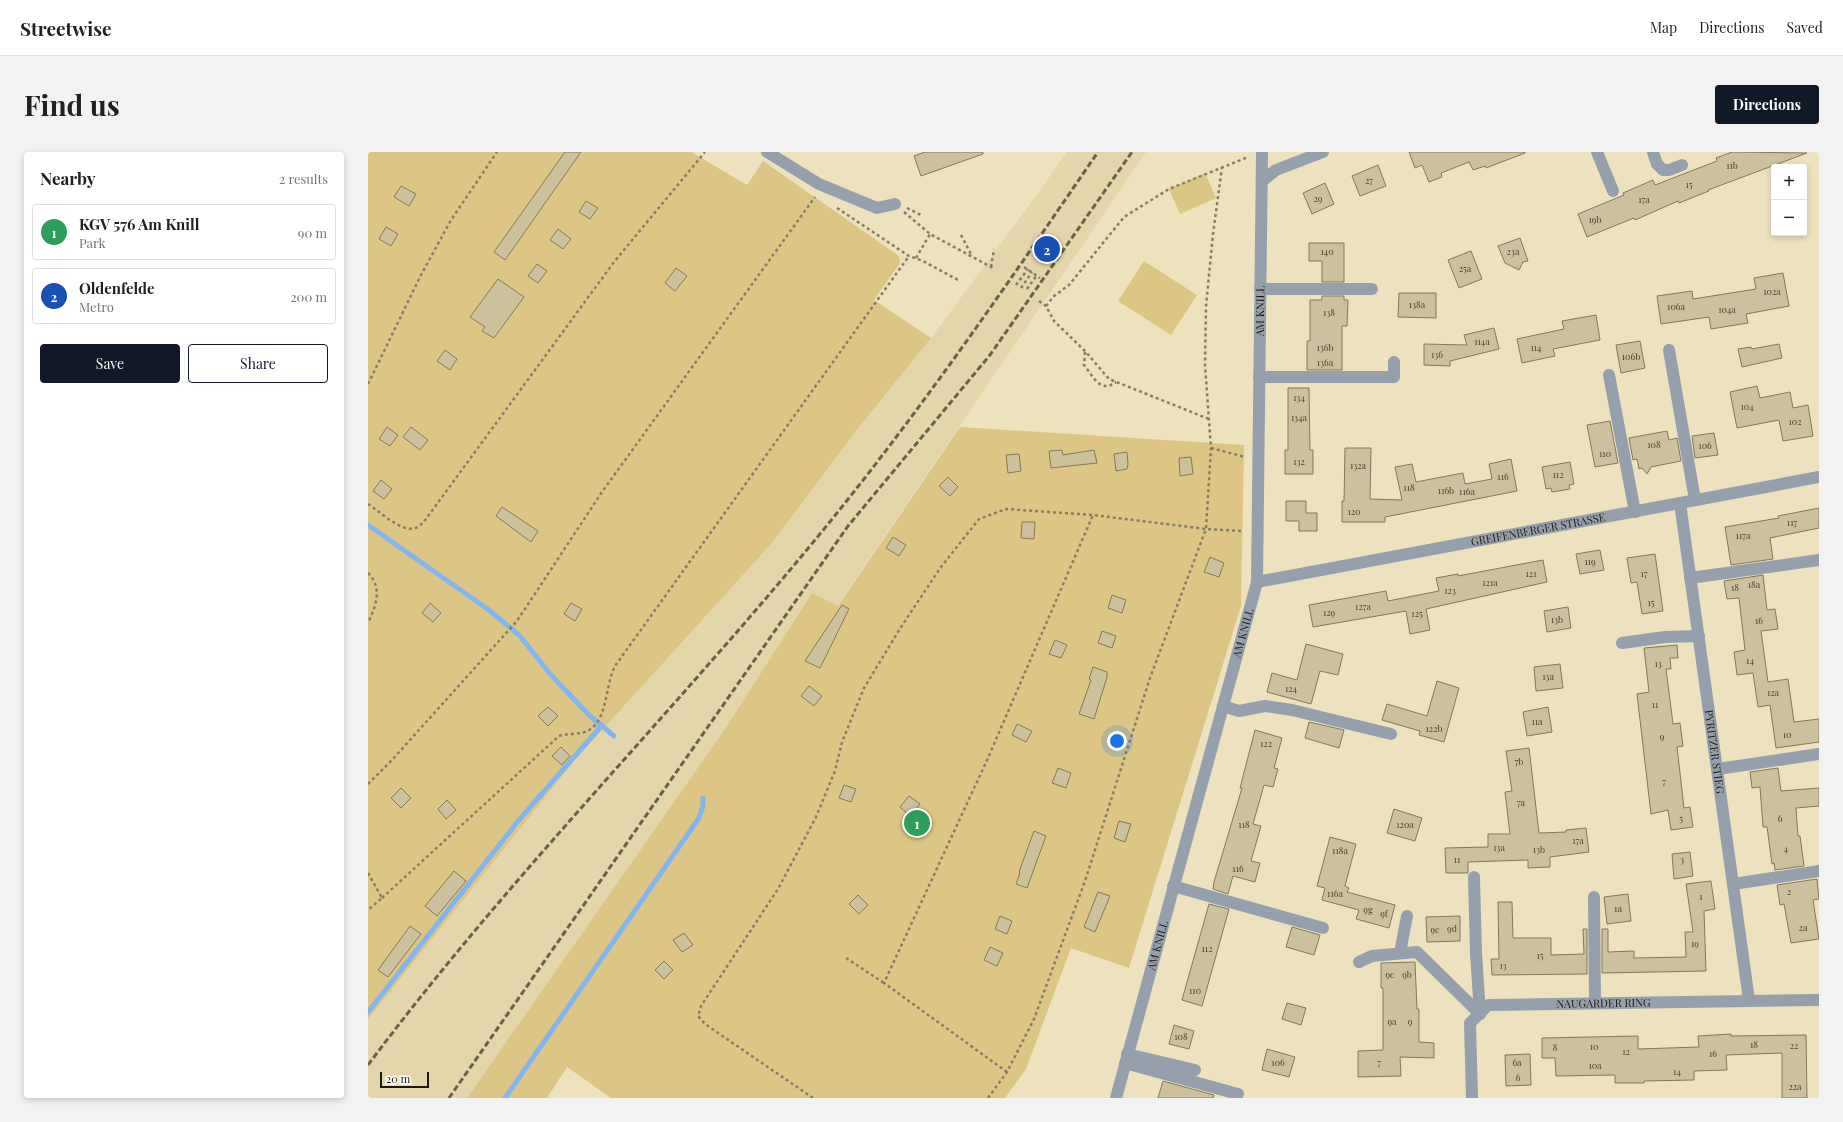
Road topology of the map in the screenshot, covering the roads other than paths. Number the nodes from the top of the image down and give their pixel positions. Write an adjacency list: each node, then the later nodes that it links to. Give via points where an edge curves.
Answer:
1 (767, 152): 9 (street, via 819,184 877,208)
2 (1323, 152): 7 (street, via 1276,170)
3 (1597, 152): 8 (street)
4 (1652, 152): 6 (street, via 1663,170)
5 (1262, 155): 7 (street, AM KNILL)
6 (1682, 165)
7 (1262, 181): 11 (street, AM KNILL)
8 (1613, 191)
9 (895, 204)
10 (1372, 289): 11 (street)
11 (1260, 290): 15 (street, AM KNILL)
12 (1669, 350): 17 (street)
13 (1394, 362): 15 (street, via 1394,378)
14 (1609, 375): 19 (street)
15 (1259, 377): 22 (street, AM KNILL)
16 (1819, 477): 17 (street, GREIFENBERGER STRASSE)
17 (1694, 500): 18 (street, GREIFENBERGER STRASSE)
18 (1680, 503): 19 (street, GREIFENBERGER STRASSE); 21 (street, PYRITZER STIEG)
19 (1635, 512): 22 (street, GREIFENBERGER STRASSE)
20 (1819, 560): 21 (street)
21 (1690, 578): 23 (street, PYRITZER STIEG)
22 (1257, 582): 25 (street, AM KNILL)
23 (1699, 636): 24 (street, via 1665,637); 28 (street, PYRITZER STIEG)
24 (1622, 643)
25 (1223, 706): 26 (street, via 1239,711 1265,706 1292,710); 32 (street, AM KNILL)
26 (1391, 734)
27 (1819, 754): 28 (street)
28 (1718, 769): 31 (street, PYRITZER STIEG)
29 (1819, 871): 31 (street)
30 (1474, 878): 41 (street)
31 (1733, 884): 38 (street, PYRITZER STIEG)
32 (1174, 886): 35 (street); 42 (street, AM KNILL)
33 (1594, 897): 40 (street)
34 (1407, 916): 36 (street)
35 (1323, 928)
36 (1400, 953): 37 (street, via 1372,956); 41 (street, via 1417,952)
37 (1359, 962)
38 (1749, 1000): 39 (street, NAUGARDER RING); 40 (street, NAUGARDER RING)
39 (1819, 1000)
40 (1595, 1003): 41 (street, NAUGARDER RING, via 1488,1005)
41 (1480, 1014): 46 (street, NAUGARDER RING, via 1470,1023)
42 (1126, 1059): 43 (street); 44 (street); 45 (street, AM KNILL)
43 (1195, 1070)
44 (1238, 1094)
45 (1116, 1098)
46 (1472, 1098)

